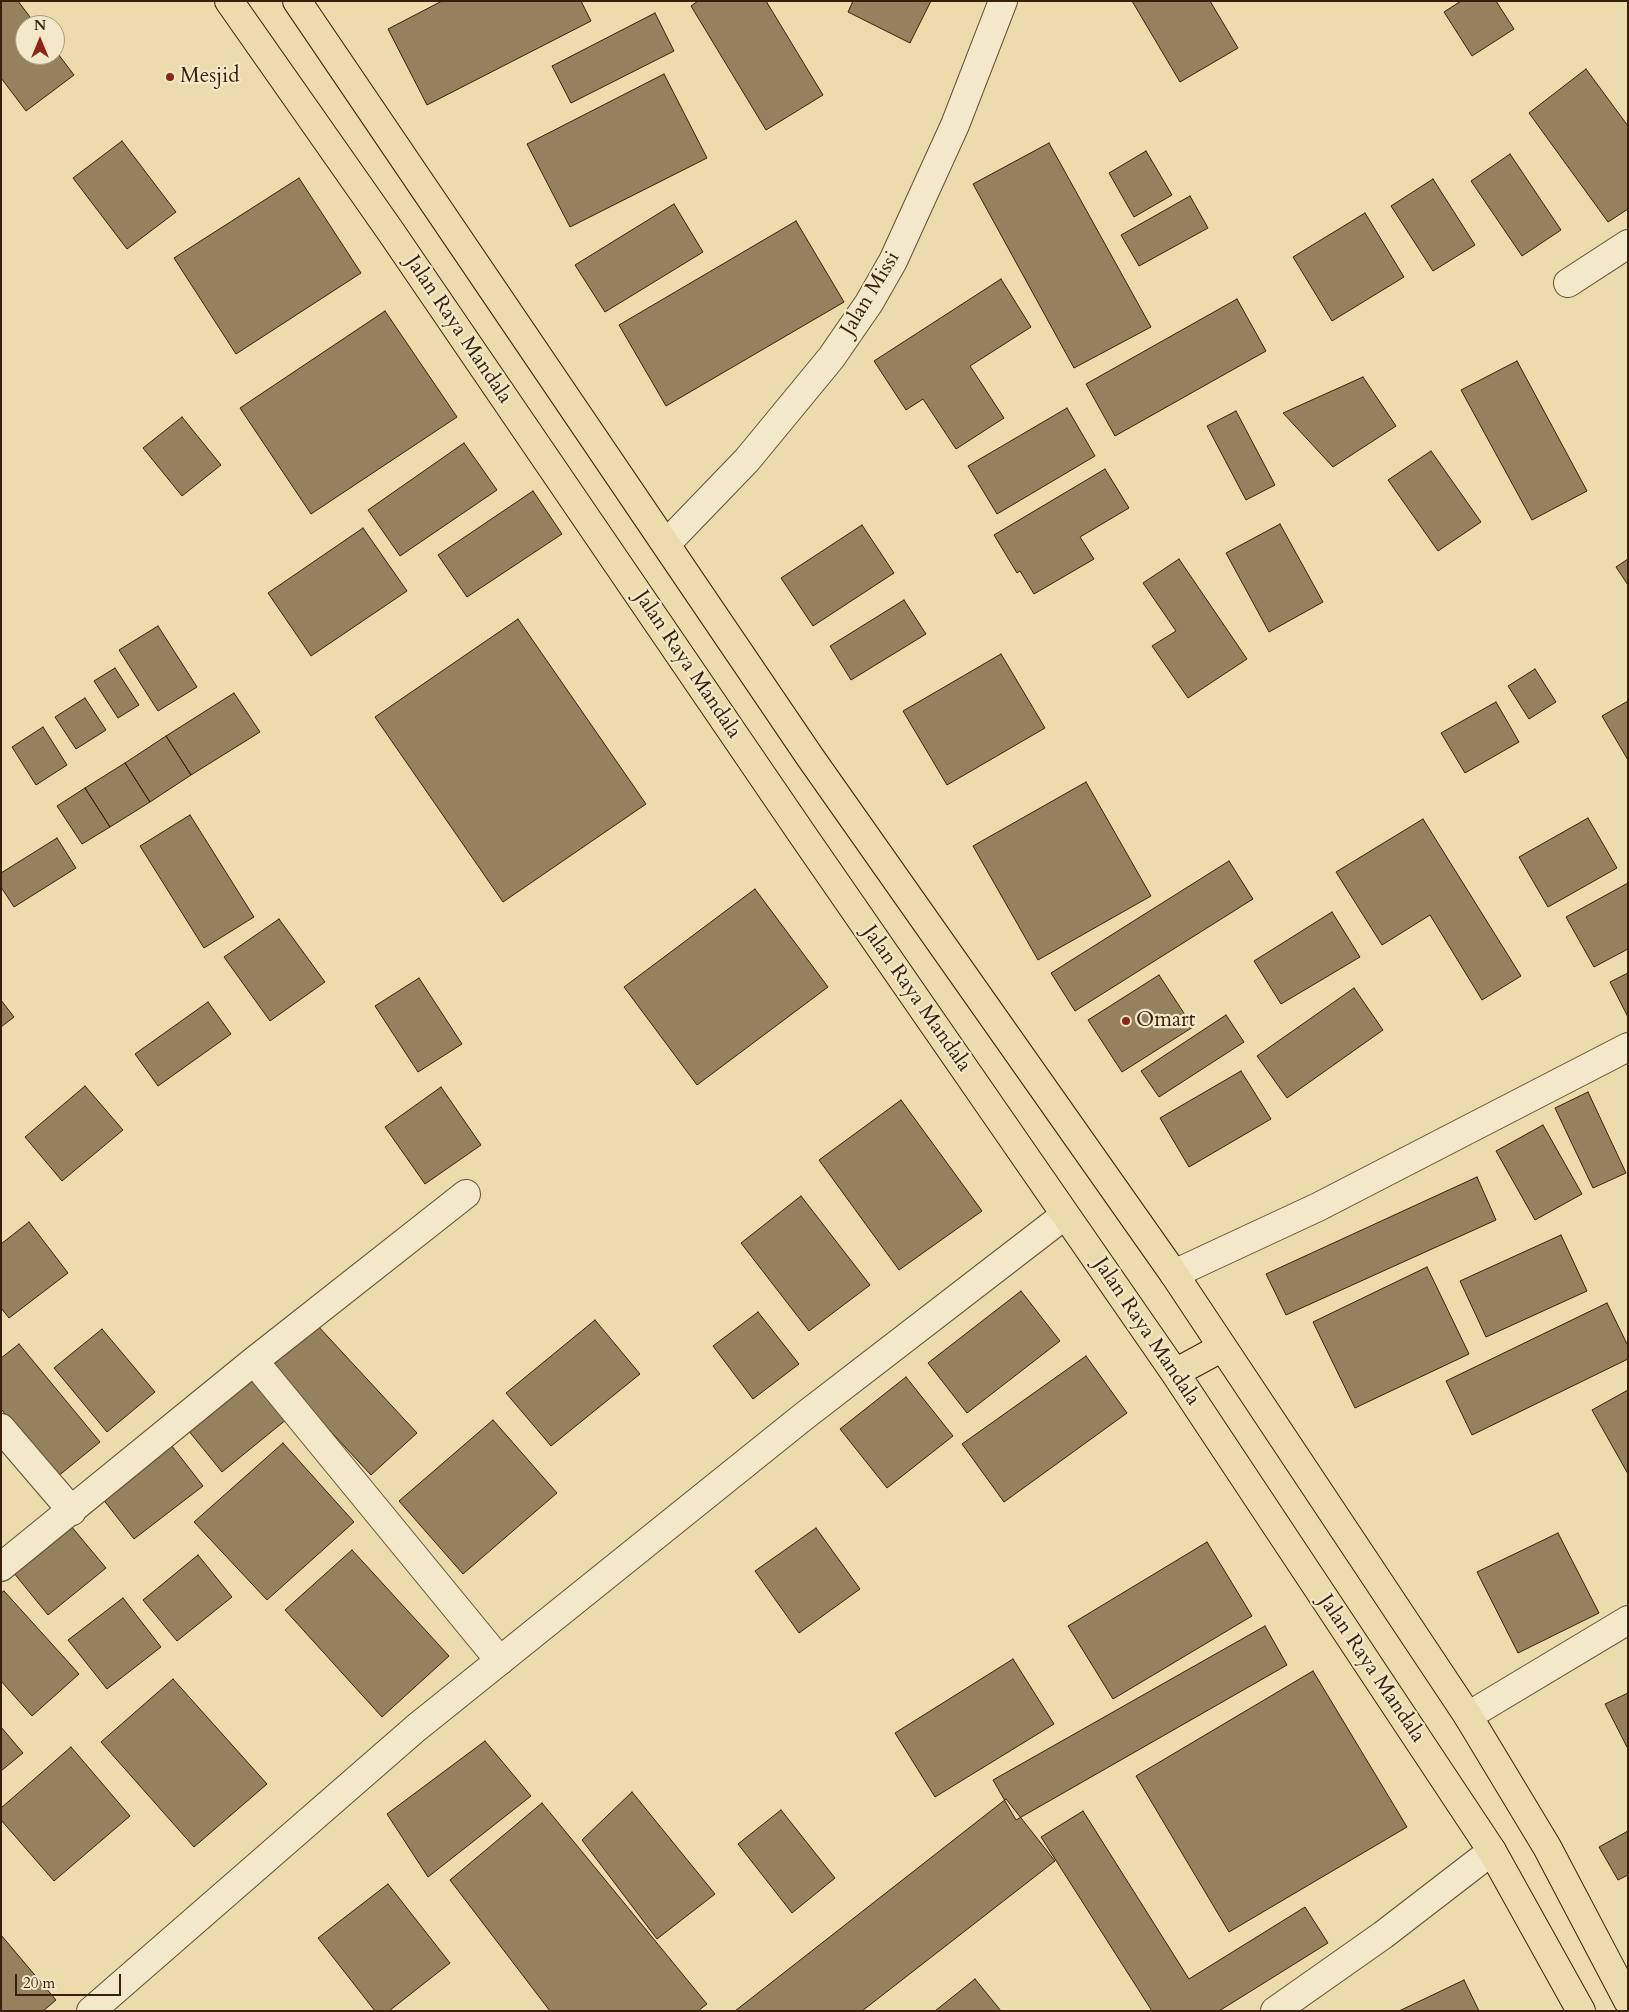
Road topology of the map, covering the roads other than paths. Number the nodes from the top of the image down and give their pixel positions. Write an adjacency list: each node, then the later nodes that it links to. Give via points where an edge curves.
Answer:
1 (229, 1): 9 (highway, Jalan Raya Mandala, via 397,240)
2 (297, 1): 6 (highway)
3 (1003, 1): 6 (street, Jalan Missi, via 955,125 893,261 869,303 831,358 747,460)
4 (1628, 244): 5 (street)
5 (1568, 283)
6 (667, 543): 10 (highway, via 810,757)
7 (1628, 1047): 10 (street, via 1318,1207)
8 (466, 1194): 12 (street)
9 (1065, 1215): 13 (highway, Jalan Raya Mandala); 18 (street, via 803,1417)
10 (1174, 1274): 11 (highway)
11 (1221, 1348): 13 (highway); 19 (highway)
12 (254, 1362): 15 (street); 18 (street)
13 (1175, 1373): 20 (highway, Jalan Raya Mandala)
14 (1, 1428): 15 (street)
15 (72, 1511): 16 (street)
16 (1, 1567)
17 (1628, 1620): 19 (street)
18 (500, 1661): 22 (street, via 416,1728)
19 (1468, 1716): 21 (highway, via 1547,1847)
20 (1492, 1851): 23 (street, via 1383,1935); 24 (highway, Jalan Raya Mandala)
21 (1628, 2001)
22 (91, 2011)
23 (1275, 2011)
24 (1581, 2011)

